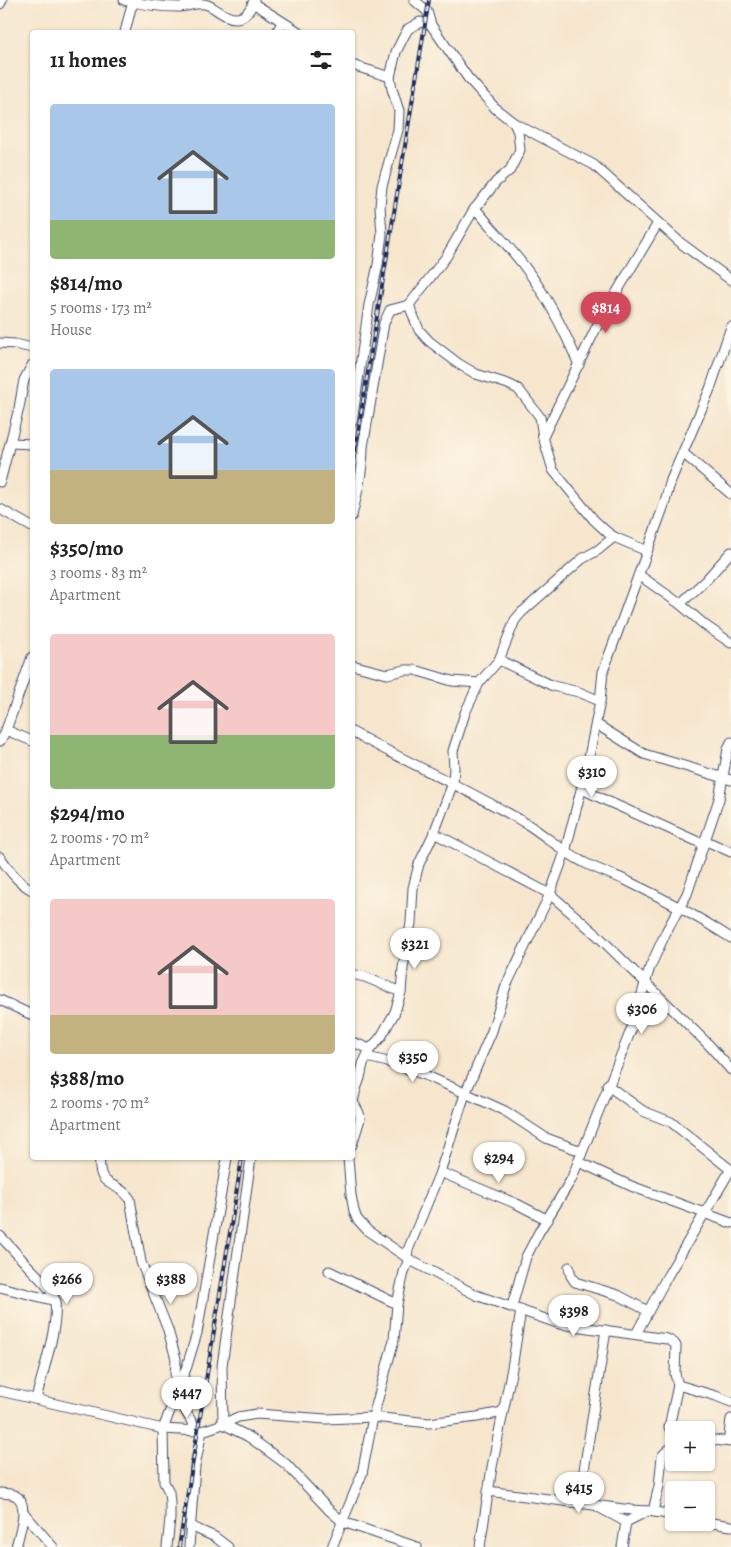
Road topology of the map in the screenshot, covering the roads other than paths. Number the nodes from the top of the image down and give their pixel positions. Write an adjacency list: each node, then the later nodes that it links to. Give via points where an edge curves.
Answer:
1 (2, 0): 6 (street)
2 (124, 0): 4 (street)
3 (414, 0): 8 (street, via 427,11)
4 (135, 1): 5 (street, via 177,7 208,5 234,19 241,18); 9 (street)
5 (254, 2): 7 (street)
6 (0, 4)
7 (282, 22): 10 (street); 11 (street)
8 (431, 25): 13 (street, via 420,22 408,29 396,52); 14 (street, via 484,97)
9 (126, 30)
10 (278, 30)
11 (296, 30)
12 (355, 66): 13 (street)
13 (390, 77): 24 (street, via 399,111 398,130 382,186 382,234)
14 (514, 123): 15 (street, via 519,138 518,156 510,170); 16 (street, via 594,165)
15 (476, 208): 18 (street, via 446,257); 22 (street, via 544,293)
16 (658, 223): 17 (street); 22 (street, via 610,301)
17 (731, 280)
18 (409, 305): 25 (street, via 419,330 428,341 476,374 518,390 540,417); 31 (street, via 390,310 384,323)
19 (731, 327): 28 (street, via 710,389)
20 (0, 343): 21 (street)
21 (30, 348)
22 (578, 365): 25 (street)
23 (30, 369): 26 (street, via 24,380)
24 (355, 401)
25 (543, 437): 34 (street, via 557,476 594,520)
26 (11, 443): 27 (street); 29 (street)
27 (30, 444)
28 (682, 453): 30 (street); 35 (street)
29 (0, 482)
30 (731, 494)
31 (355, 504)
32 (0, 508): 33 (street)
33 (30, 525)
34 (614, 537): 35 (street); 40 (street, via 582,559 521,613)
35 (647, 551): 37 (street)
36 (731, 552): 38 (street)
37 (639, 575): 38 (street); 44 (street, via 603,672)
38 (680, 604): 39 (street)
39 (731, 643)
40 (499, 660): 43 (street); 44 (street, via 553,686)
41 (30, 663): 46 (street)
42 (355, 666): 43 (street, via 387,674 415,670 452,682)
43 (479, 683): 52 (street, via 453,751)
44 (600, 701): 45 (street)
45 (596, 724): 51 (street, via 644,754); 53 (street)
46 (6, 730): 48 (street); 49 (street)
47 (355, 734): 52 (street)
48 (30, 740)
49 (0, 741)
50 (731, 742): 51 (street)
51 (727, 779): 55 (street)
52 (453, 782): 54 (street); 56 (street, via 528,825)
53 (582, 789): 55 (street); 56 (street)
54 (434, 833): 60 (street); 65 (street, via 419,864 413,888)
55 (703, 842): 57 (street); 61 (street, via 687,894)
56 (565, 852): 60 (street); 61 (street)
57 (731, 852)
58 (0, 857): 59 (street, via 14,877)
59 (30, 889)
60 (550, 894): 64 (street); 73 (street, via 506,986 495,1024)
61 (679, 907): 62 (street); 64 (street)
62 (731, 938)
63 (355, 974): 65 (street)
64 (646, 984): 70 (street); 71 (street)
65 (402, 992): 69 (street, via 388,1026)
66 (0, 1000): 67 (street)
67 (30, 1014)
68 (355, 1044): 69 (street)
69 (368, 1053): 72 (street); 73 (street)
70 (731, 1070)
71 (607, 1086): 76 (street); 82 (street, via 642,1111 671,1122 686,1132)
72 (355, 1094)
73 (465, 1094): 76 (street, via 505,1111 546,1138); 83 (street)
74 (355, 1106): 75 (street, via 360,1120)
75 (355, 1136)
76 (581, 1152): 81 (street)
77 (100, 1160): 100 (street, via 102,1177 130,1199 141,1262 176,1358)
78 (227, 1160): 100 (street, via 196,1333)
79 (251, 1160): 108 (street, via 222,1366)
80 (348, 1160): 88 (street, via 357,1220)
81 (578, 1162): 84 (street, via 631,1186); 85 (street)
82 (731, 1170): 84 (street)
83 (440, 1172): 85 (street); 88 (street, via 408,1250)
84 (705, 1212): 86 (street); 96 (street)
85 (548, 1220): 94 (street, via 526,1257)
86 (731, 1223)
87 (0, 1236): 92 (street, via 46,1285)
88 (408, 1258): 93 (street); 94 (street, via 476,1295)
89 (569, 1267): 96 (street, via 575,1282 618,1295)
90 (329, 1271): 93 (street)
91 (0, 1286): 92 (street)
92 (56, 1301): 102 (street, via 50,1346)
93 (397, 1304): 105 (street, via 394,1340)
94 (512, 1306): 95 (street)
95 (522, 1310): 97 (street, via 560,1324); 104 (street)
96 (648, 1311): 98 (street)
97 (606, 1330): 98 (street); 116 (street)
98 (636, 1334): 99 (street, via 674,1343)
99 (678, 1386): 103 (street); 107 (street)
100 (178, 1390): 109 (street); 110 (street, via 186,1412)
101 (0, 1391): 102 (street)
102 (36, 1399): 109 (street)
103 (731, 1402)
104 (503, 1412): 105 (street, via 430,1423); 114 (street)
105 (373, 1417): 108 (street, via 326,1420 257,1414); 121 (street, via 362,1474)
106 (731, 1419): 112 (street)
107 (669, 1421)
108 (223, 1424): 110 (street); 121 (street, via 249,1437 286,1464)
109 (163, 1429): 110 (street); 129 (street, via 164,1482 170,1503)
110 (200, 1431): 124 (street)
111 (715, 1440): 112 (street)
112 (731, 1441)
113 (665, 1453): 118 (street)
114 (488, 1491): 116 (street); 133 (street)
115 (0, 1493): 119 (street, via 18,1497)
116 (579, 1502): 117 (street)
117 (593, 1504): 118 (street); 122 (street)
118 (651, 1511): 120 (street); 122 (street)
119 (24, 1513): 127 (street); 128 (street)
120 (665, 1513)
121 (343, 1522): 126 (street); 132 (street)
122 (626, 1522): 134 (street)
123 (715, 1523): 125 (street)
124 (190, 1526): 130 (street); 131 (street, via 215,1536)
125 (731, 1526)
126 (335, 1545)
127 (16, 1547)
128 (53, 1547)
129 (166, 1547)
130 (189, 1547)
131 (228, 1547)
132 (417, 1547)
133 (480, 1547)
134 (622, 1547)

